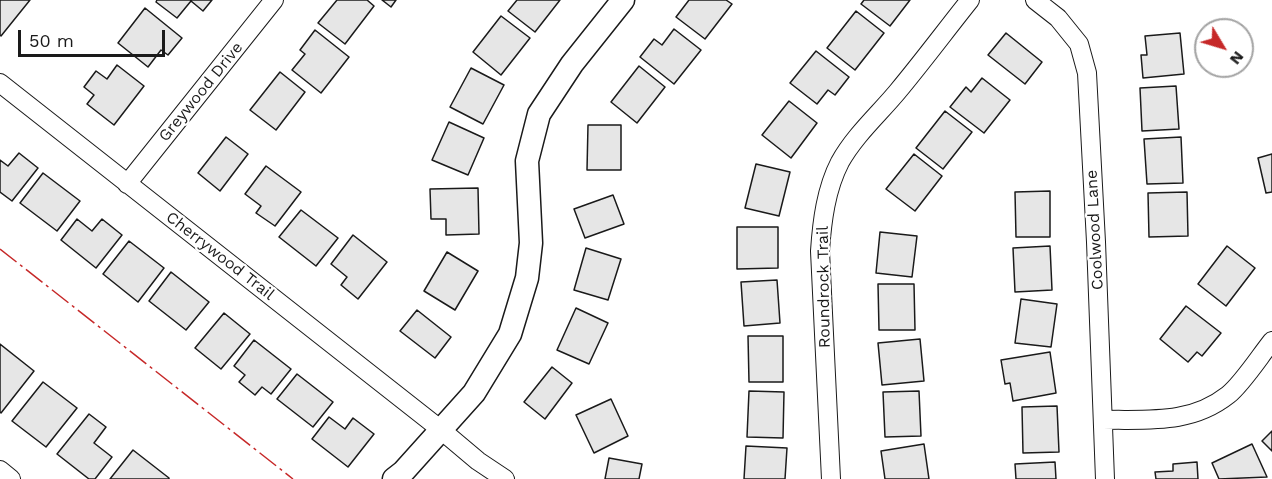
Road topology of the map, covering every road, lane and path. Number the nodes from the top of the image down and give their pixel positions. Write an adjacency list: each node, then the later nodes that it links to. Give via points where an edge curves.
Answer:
1 (274, 0): 6 (street, Greywood Drive)
2 (623, 0): 9 (street, via 572,64 539,114 527,161 531,243 527,278 510,334 474,393)
3 (970, 0): 14 (street, Roundrock Trail, via 850,146 829,191 820,251)
4 (1035, 0): 8 (street, Coolwood Lane, via 1058,18 1079,44 1087,73)
5 (0, 83): 6 (street, Cherrywood Trail)
6 (127, 184): 9 (street, Cherrywood Trail)
7 (1272, 341): 8 (street, via 1229,394 1200,413 1172,419)
8 (1102, 420): 15 (street, Coolwood Lane)
9 (440, 429): 12 (street); 13 (street, Cherrywood Trail)
10 (0, 470): 11 (street)
11 (11, 479)
12 (394, 479)
13 (505, 479)
14 (831, 479)
15 (1105, 479)

